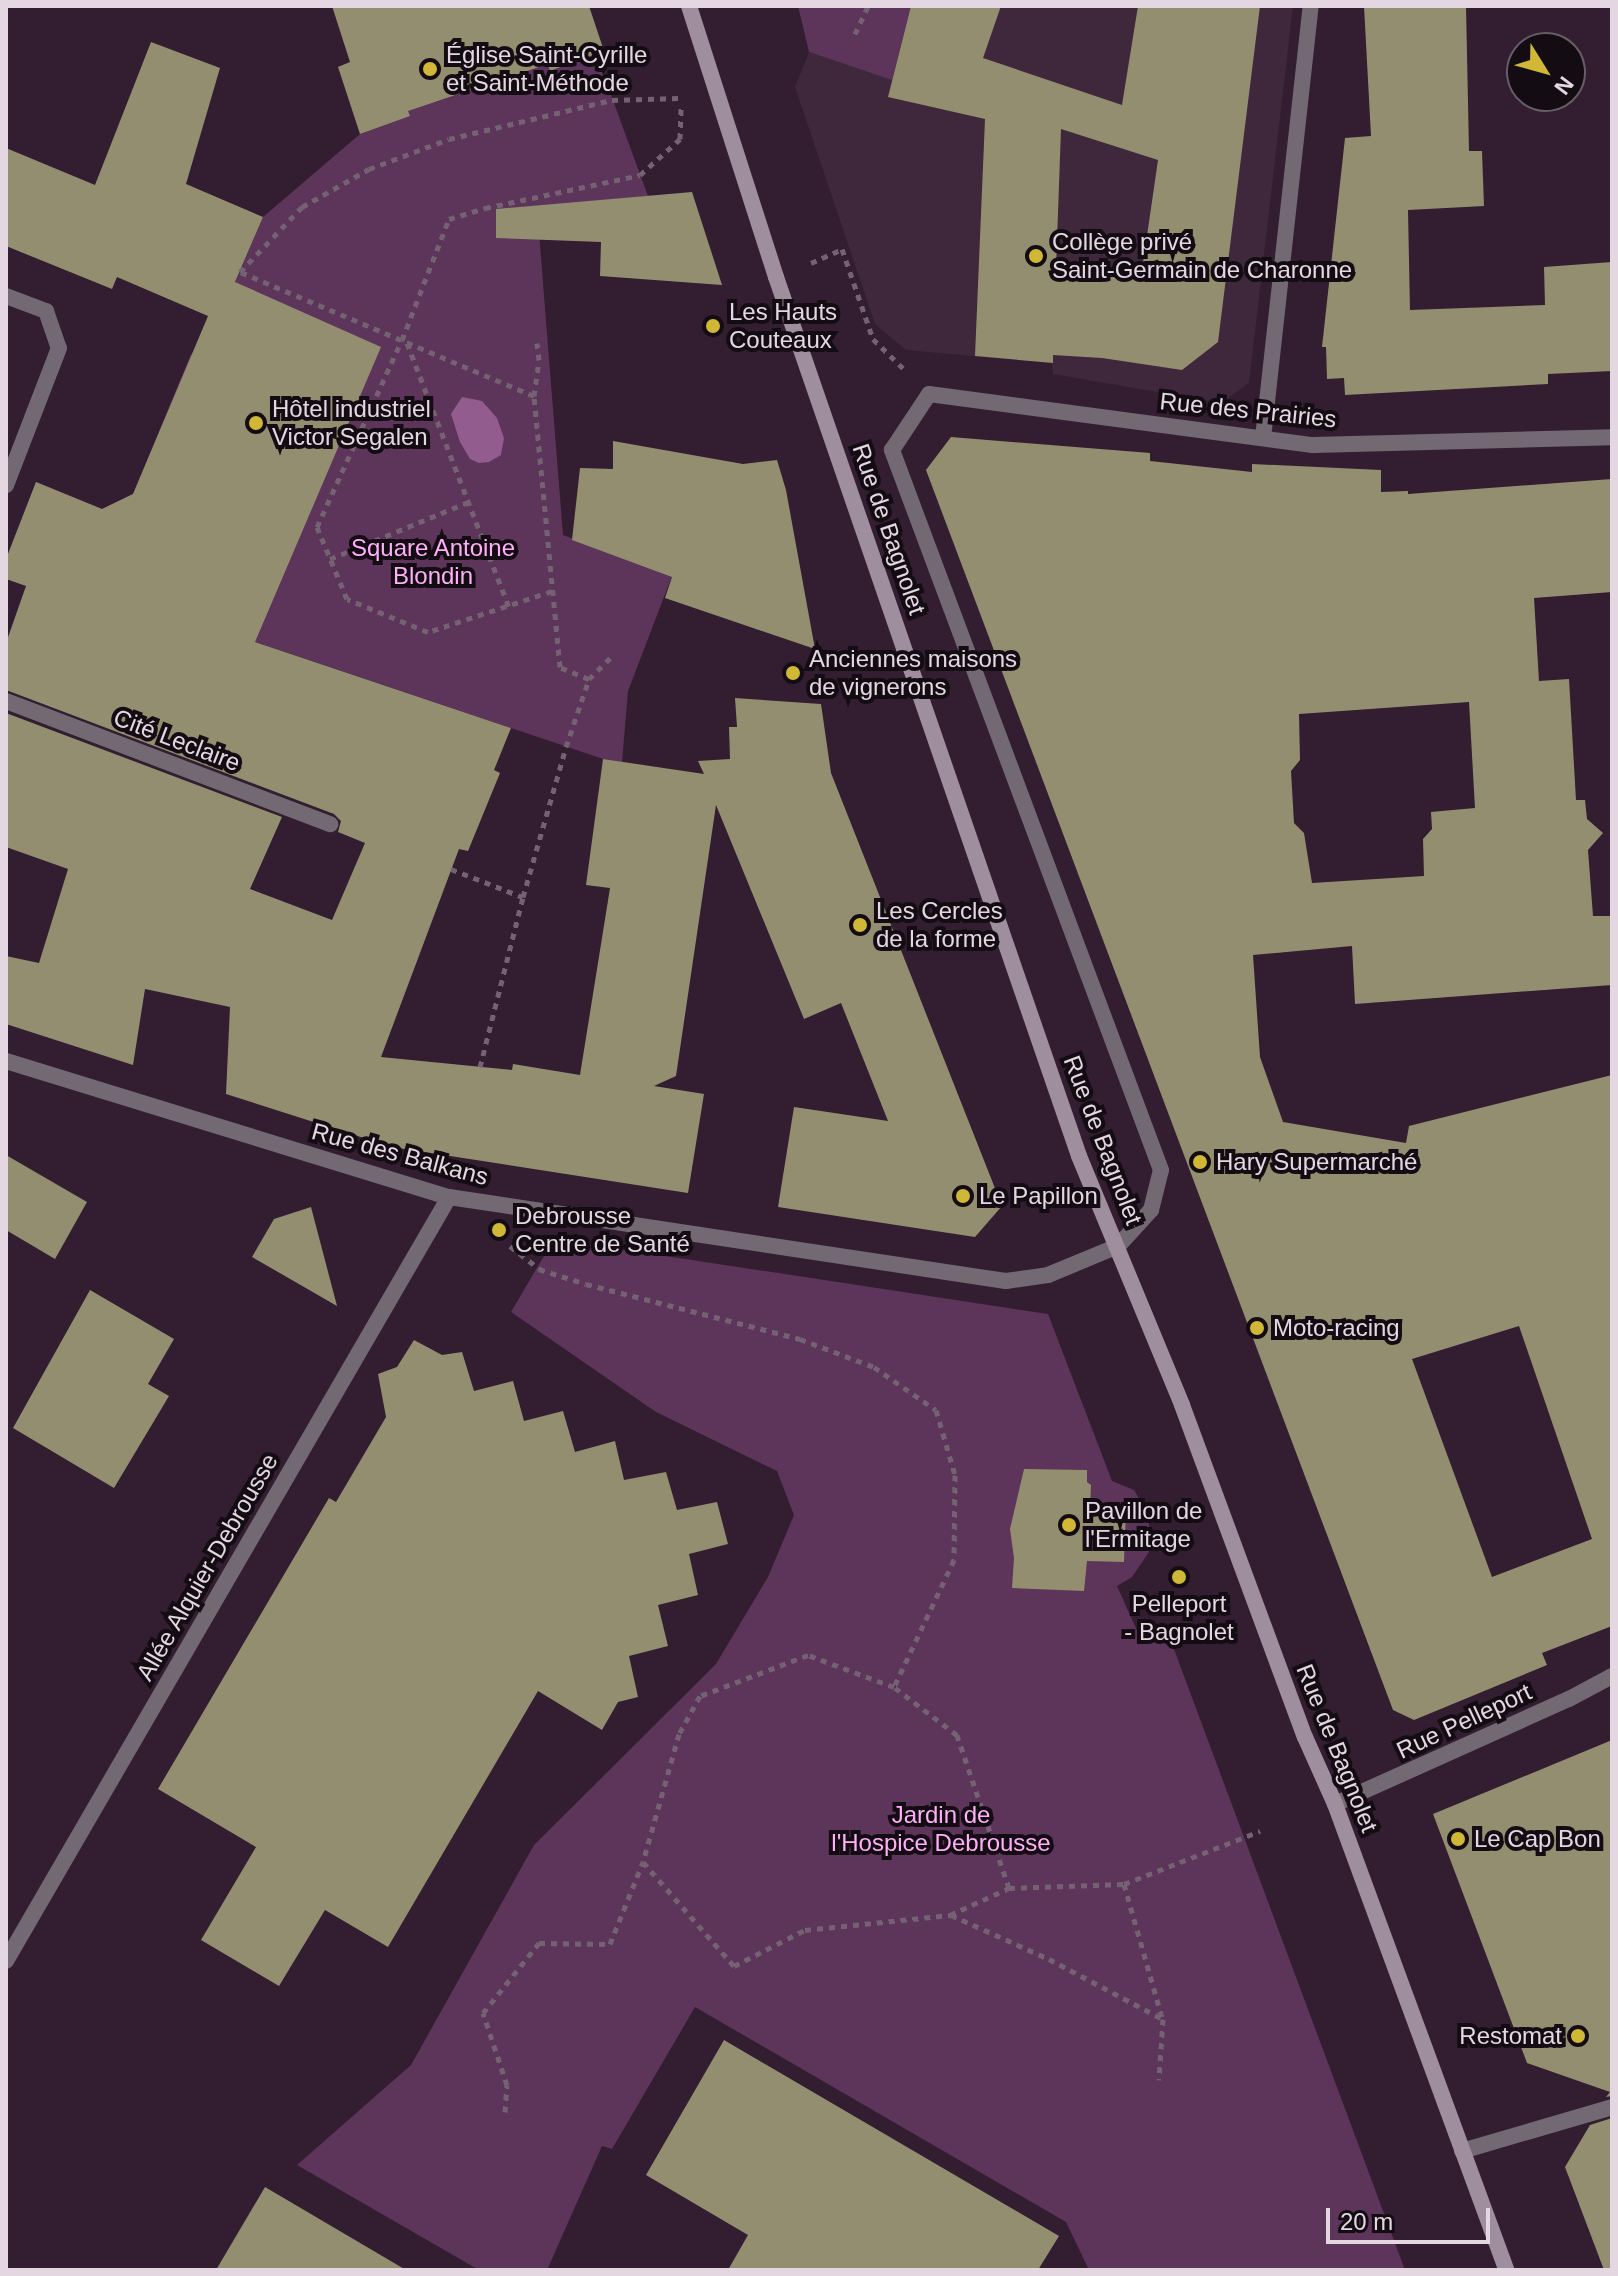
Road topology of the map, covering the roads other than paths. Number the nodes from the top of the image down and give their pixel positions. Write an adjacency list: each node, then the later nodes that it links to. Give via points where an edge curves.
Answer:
1 (689, 6): 12 (street, Rue de Bagnolet, via 776,277 1069,1126)
2 (1311, 6): 6 (street)
3 (6, 296): 7 (street, via 46,311 59,348)
4 (902, 433): 6 (street, Rue des Prairies, via 929,394); 12 (street, Rue de Bagnolet, via 892,450 1161,1170 1151,1210)
5 (1612, 437): 6 (street, Rue des Prairies, via 1313,445)
6 (1263, 438)
7 (6, 485)
8 (6, 701): 9 (street, Cité Leclaire)
9 (330, 824)
10 (6, 1061): 11 (street, Rue des Balkans)
11 (449, 1197): 12 (street, Rue des Balkans, via 1006,1281 1048,1275); 15 (street, Allée Alquier-Debrousse)
12 (1118, 1246): 14 (street, Rue de Bagnolet)
13 (1612, 1676): 14 (street, Rue Pelleport)
14 (1335, 1804): 17 (street, Rue de Bagnolet)
15 (6, 1961)
16 (1612, 2107): 17 (street)
17 (1462, 2151): 18 (street, Rue de Bagnolet)
18 (1506, 2270)

